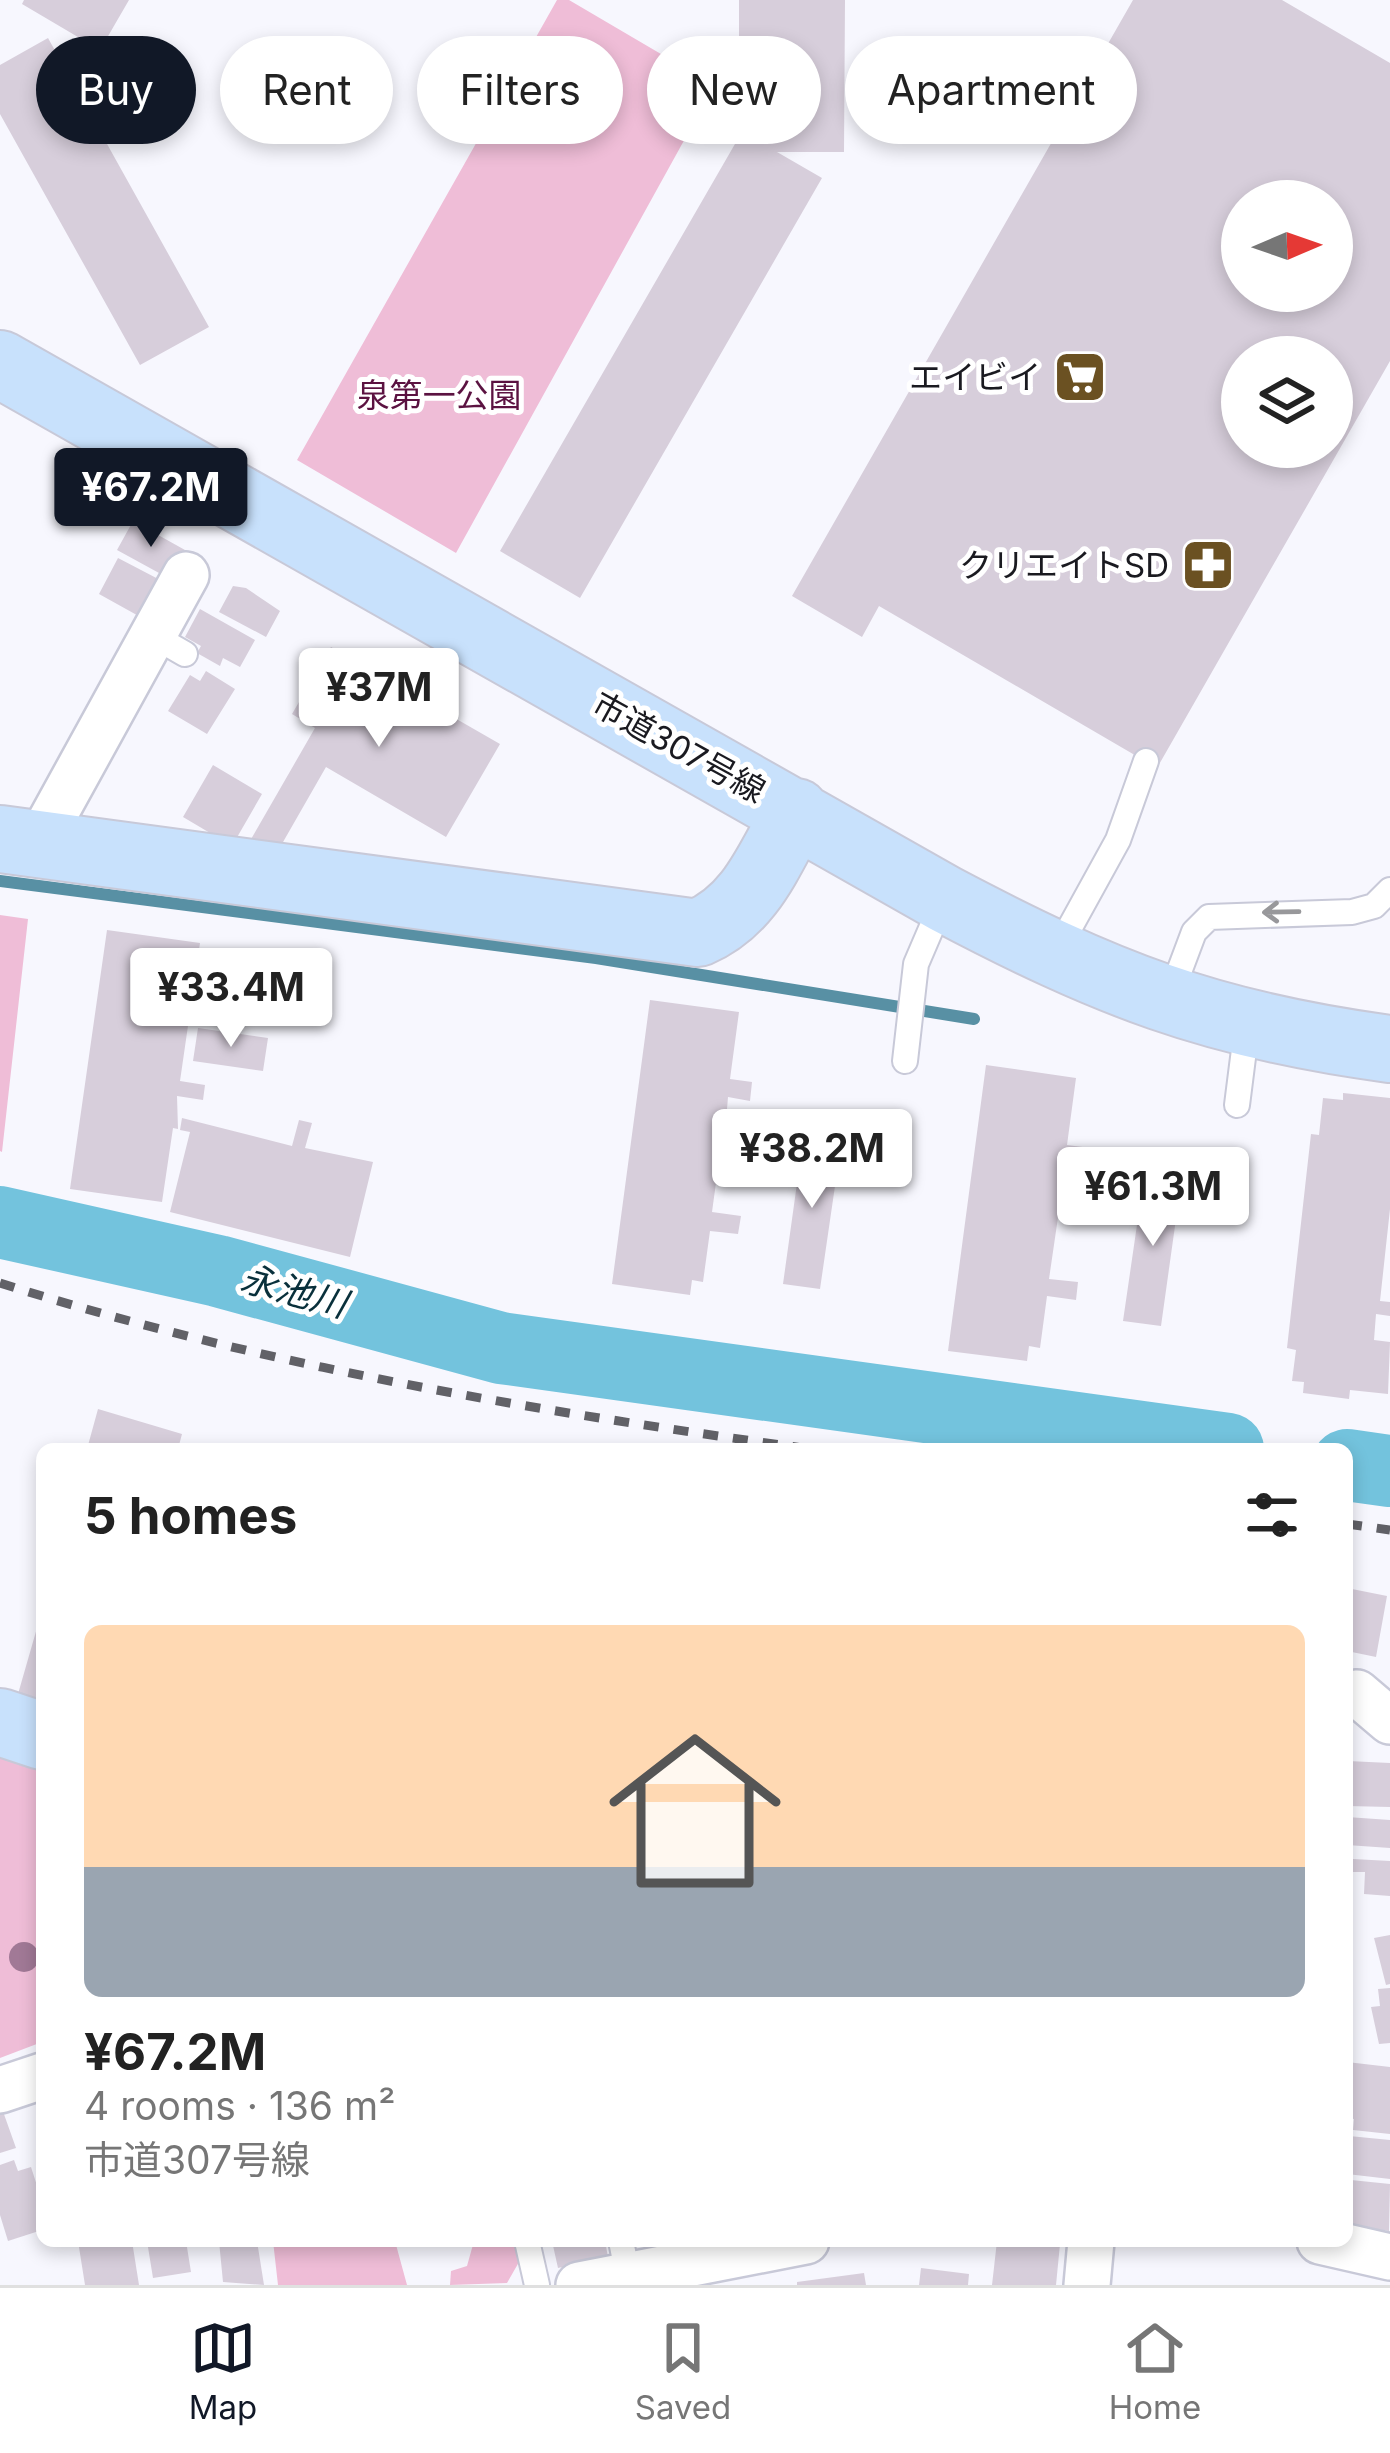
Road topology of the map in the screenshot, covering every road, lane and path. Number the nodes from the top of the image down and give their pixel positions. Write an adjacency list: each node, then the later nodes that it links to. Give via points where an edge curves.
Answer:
1 (0, 364): 5 (street, 市道307号線)
2 (186, 575): 6 (street, via 169,645)
3 (1146, 761): 7 (lane, via 1118,840)
4 (1111, 795): 7 (lane, via 1116,819)
5 (796, 812): 6 (street, via 748,898 726,921 698,933); 9 (street, 市道307号線)
6 (19, 842)
7 (1087, 888): 10 (lane)
8 (1390, 890): 11 (lane, one-way to 11, via 1352,912 1209,917 1194,932)
9 (944, 899): 10 (street, 市道307号線); 13 (lane, via 916,964)
10 (1054, 957): 11 (street, 市道307号線)
11 (1167, 1002): 12 (street, 市道307号線)
12 (1247, 1026): 14 (street, 市道307号線); 15 (lane)
13 (906, 1048)
14 (1390, 1049)
15 (1237, 1105)
16 (0, 1723): 17 (street)
17 (36, 1734)
18 (36, 2078): 19 (street)
19 (0, 2090)
20 (528, 2247): 27 (lane)
21 (784, 2247): 26 (street)
22 (1090, 2247): 29 (street)
23 (1346, 2247): 24 (street)
24 (1390, 2257)
25 (624, 2258): 26 (street); 28 (street)
26 (677, 2276)
27 (537, 2285)
28 (580, 2285)
29 (1087, 2285)

